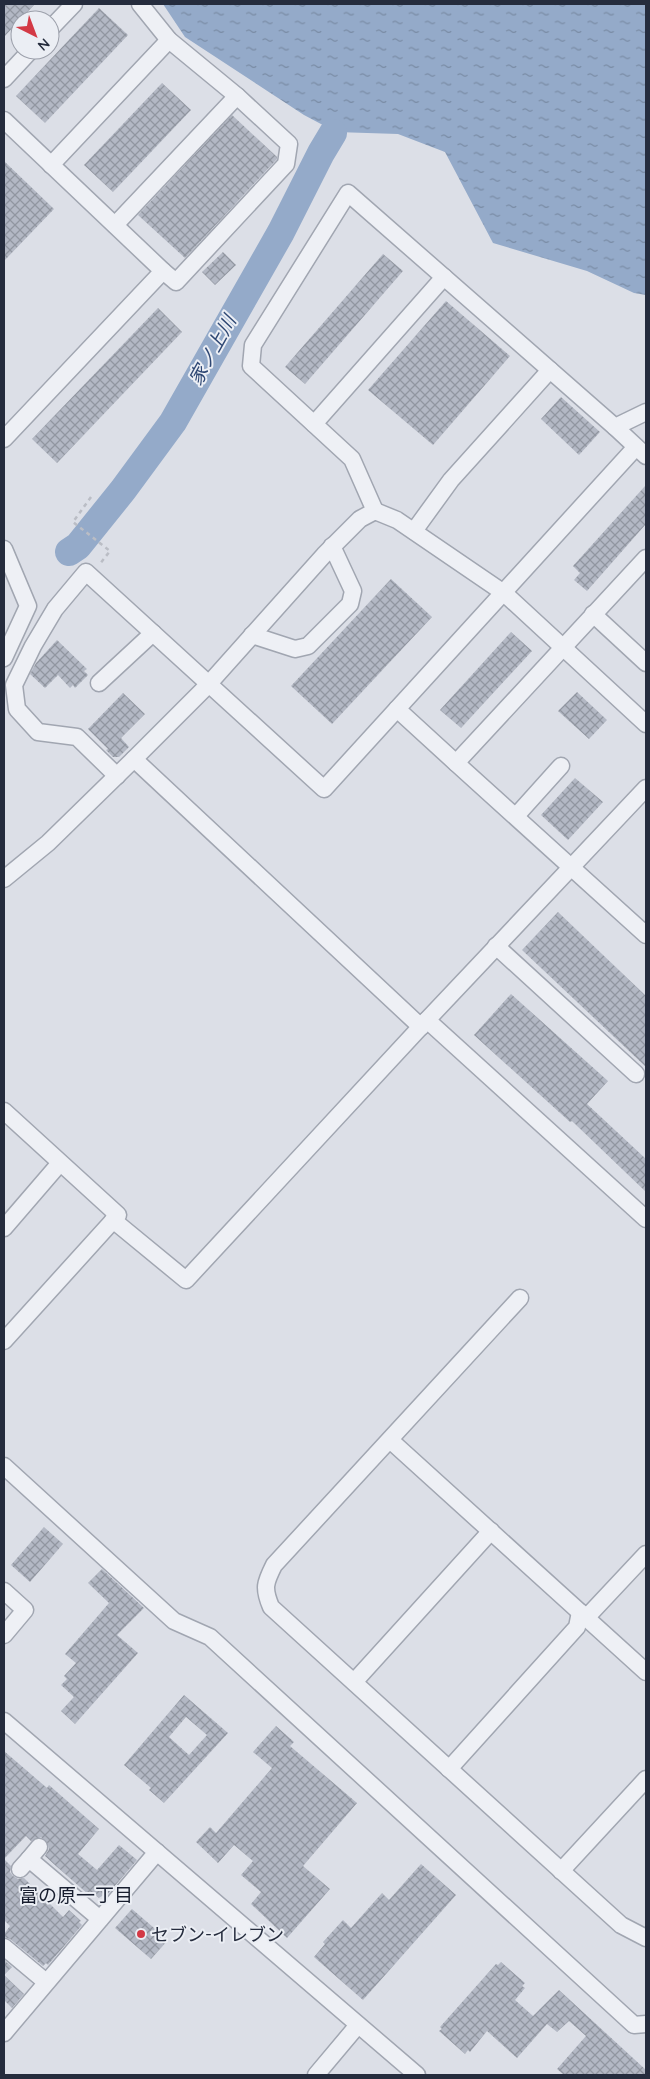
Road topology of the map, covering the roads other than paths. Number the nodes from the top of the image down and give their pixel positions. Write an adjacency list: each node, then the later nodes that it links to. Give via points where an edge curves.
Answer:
1 (74, 4): 3 (street)
2 (140, 4): 4 (street)
3 (60, 19)
4 (169, 40): 7 (street); 9 (street)
5 (22, 60): 6 (street)
6 (4, 79)
7 (237, 96): 10 (street); 11 (street, via 289,144 286,164 176,282)
8 (4, 120): 9 (street)
9 (51, 164): 10 (street)
10 (116, 225): 11 (street)
11 (163, 271): 17 (street)
12 (444, 277): 13 (street); 15 (street); 15 (street, via 348,193 253,345 251,366)
13 (550, 370): 16 (street); 20 (street, via 451,480)
14 (646, 412): 16 (street)
15 (314, 424): 19 (street, via 352,459)
16 (615, 427): 18 (street)
17 (4, 439)
18 (641, 451): 25 (street)
19 (376, 510): 20 (street); 21 (street, via 360,519)
20 (414, 531): 25 (street)
21 (332, 546): 28 (street); 28 (street, via 353,591 350,604 308,646 295,649)
22 (4, 550): 24 (street)
23 (646, 558): 26 (street)
24 (10, 568): 30 (street, via 28,606)
25 (504, 592): 29 (street); 34 (street)
26 (593, 614): 29 (street); 31 (street)
27 (153, 633): 32 (street); 33 (street); 39 (street, via 86,572 55,609 14,686 17,709 38,732 78,737)
28 (252, 635): 33 (street)
29 (562, 646): 35 (street); 37 (street)
30 (4, 658)
31 (646, 663)
32 (99, 683)
33 (209, 684): 34 (street, via 324,789); 36 (street)
34 (398, 709): 37 (street)
35 (646, 724)
36 (134, 759): 39 (street); 46 (street)
37 (456, 762): 41 (street)
38 (561, 766): 41 (street)
39 (117, 776): 43 (street, via 48,843)
40 (646, 788): 42 (street)
41 (516, 816): 42 (street)
42 (571, 867): 44 (street); 45 (street)
43 (4, 879)
44 (646, 935)
45 (496, 946): 46 (street); 47 (street)
46 (424, 1023): 50 (street); 51 (street, via 186,1280)
47 (636, 1074)
48 (4, 1111): 49 (street)
49 (60, 1163): 51 (street, via 118,1215); 52 (street)
50 (646, 1219)
51 (113, 1220): 54 (street)
52 (4, 1228)
53 (520, 1298): 55 (street)
54 (4, 1341)
55 (390, 1440): 57 (street); 63 (street, via 274,1565 265,1591 271,1606)
56 (4, 1466): 74 (street, via 174,1621 210,1637 634,2025)
57 (490, 1531): 60 (street); 63 (street)
58 (646, 1554): 60 (street)
59 (4, 1591): 61 (street, via 25,1610)
60 (583, 1615): 62 (street); 65 (street, via 576,1627)
61 (4, 1635)
62 (646, 1672)
63 (354, 1682): 65 (street)
64 (4, 1721): 67 (street)
65 (449, 1768): 69 (street)
66 (646, 1779): 69 (street)
67 (157, 1852): 70 (street); 75 (street)
68 (29, 1858): 70 (street)
69 (561, 1871): 71 (street, via 621,1925)
70 (100, 1919): 73 (street)
71 (646, 1938)
72 (4, 1947): 73 (street)
73 (46, 1982): 76 (street)
74 (646, 2024)
75 (358, 2025): 77 (street); 78 (street)
76 (4, 2033)
77 (316, 2075)
78 (418, 2075)

